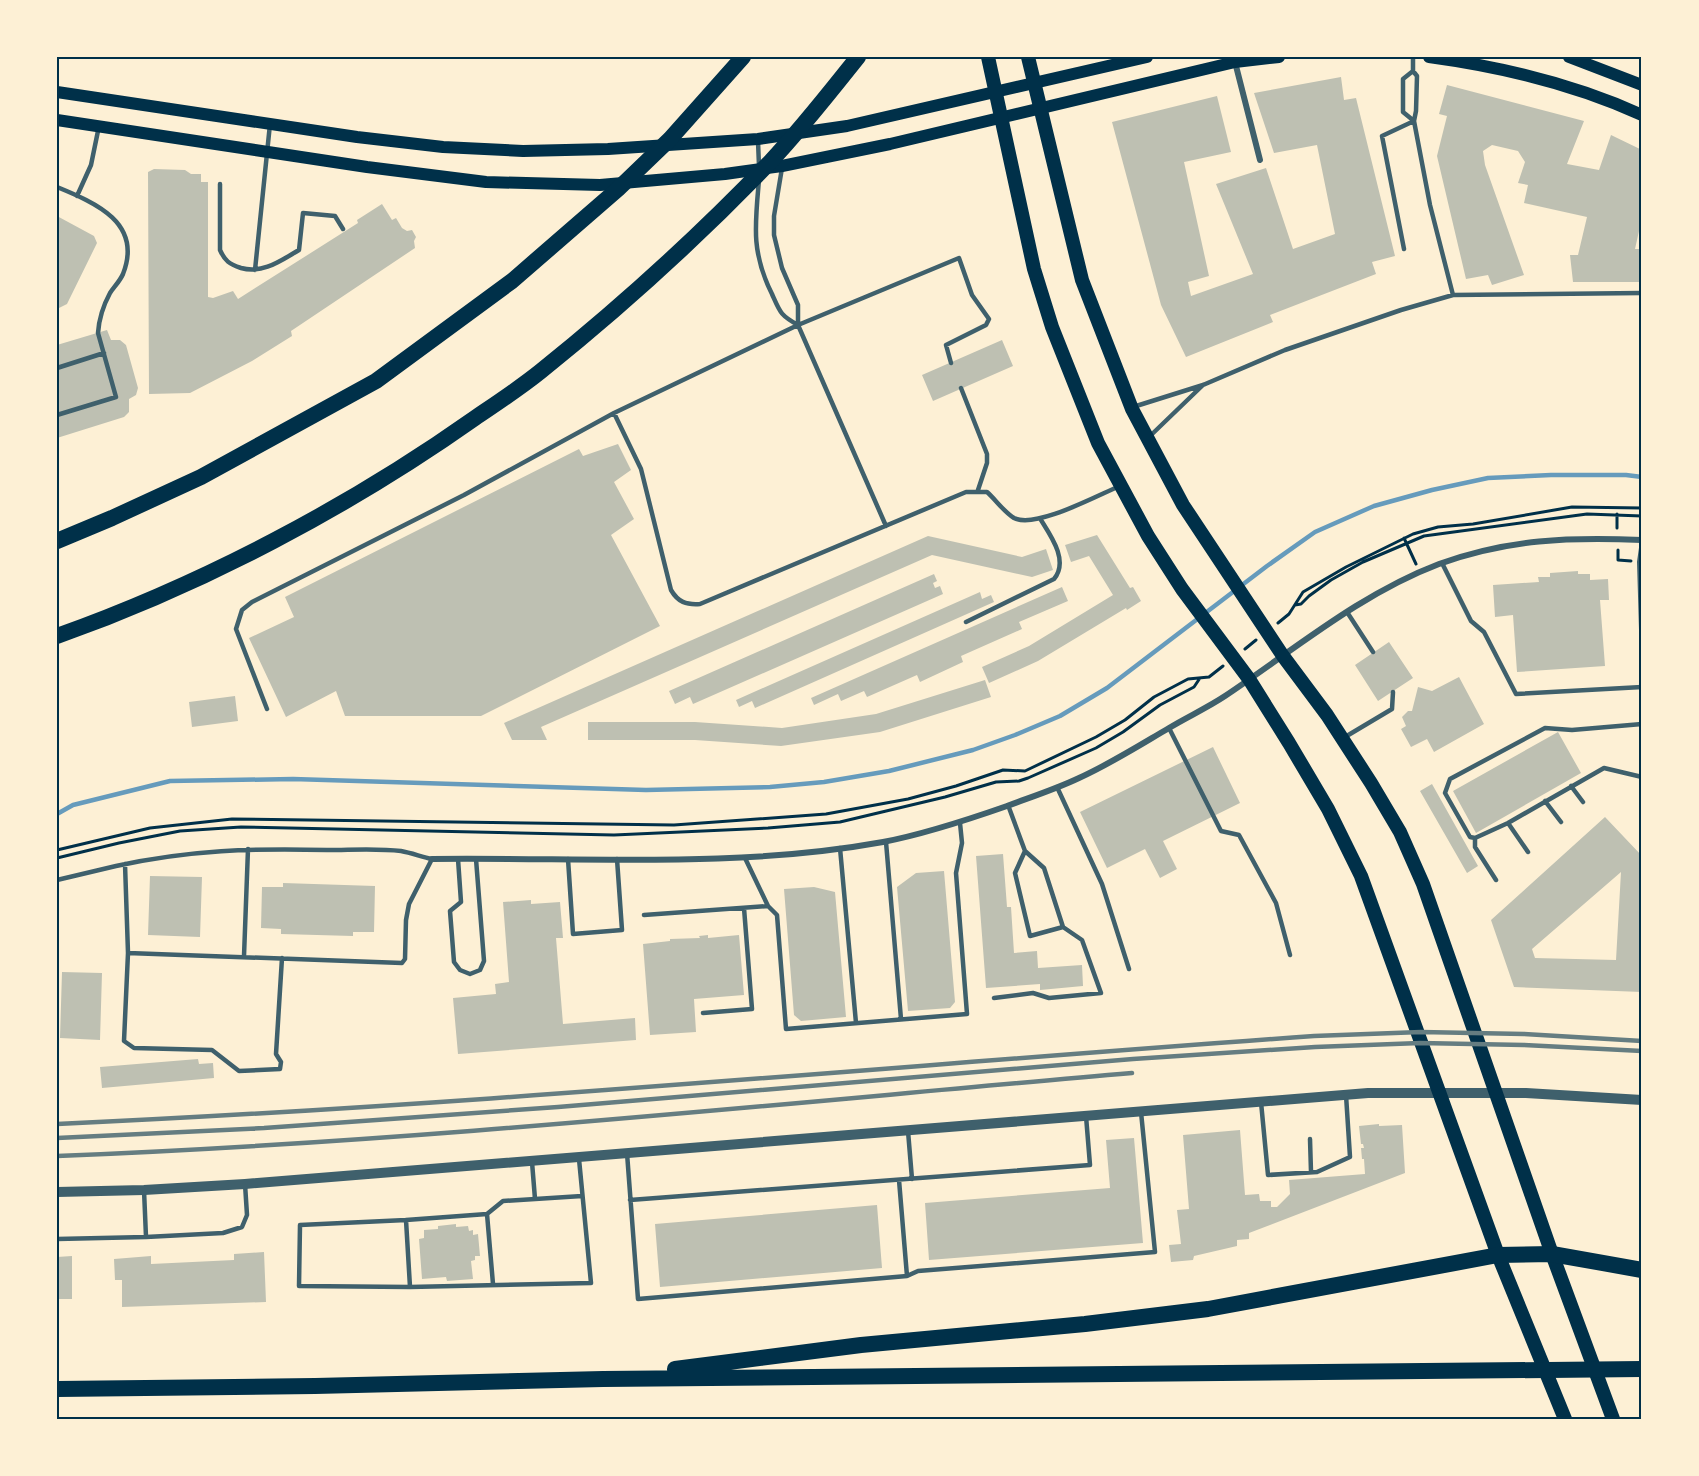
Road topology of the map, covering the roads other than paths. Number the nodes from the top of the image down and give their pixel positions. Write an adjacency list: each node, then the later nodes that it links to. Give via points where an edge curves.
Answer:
1 (743, 57): 52 (highway, via 670,140 627,181 512,281 376,381 201,477)
2 (858, 57): 58 (highway, via 772,160 652,277 539,373 432,448 316,519 205,574)
3 (988, 57): 14 (main road)
4 (1028, 57): 12 (main road)
5 (1147, 57): 12 (main road)
6 (1279, 57): 10 (main road)
7 (1413, 57): 11 (lane)
8 (1429, 57): 17 (main road, via 1530,75)
9 (1569, 57): 13 (main road)
10 (1235, 63): 16 (main road); 26 (street)
11 (1413, 71): 20 (lane, via 1417,76); 20 (lane, via 1403,80 1403,112)
12 (1034, 83): 14 (main road); 16 (main road)
13 (1642, 85)
14 (996, 91): 18 (main road); 23 (main road, via 846,126)
15 (57, 92): 21 (main road)
16 (1040, 109): 18 (main road); 43 (main road, via 1082,280)
17 (1642, 115)
18 (1002, 118): 27 (main road); 47 (main road, via 1046,308 1086,413)
19 (57, 120): 22 (main road)
20 (1413, 121): 33 (lane, via 1382,136); 36 (lane)
21 (270, 124): 24 (main road, via 434,146 523,151); 25 (lane)
22 (99, 126): 25 (main road); 31 (lane, via 92,165)
23 (783, 136): 24 (main road); 27 (lane)
24 (758, 140): 28 (lane)
25 (267, 153): 28 (main road, via 525,185 600,185); 34 (lane)
26 (1260, 160)
27 (782, 166): 28 (main road); 37 (lane, via 774,235 782,268 798,305)
28 (759, 170): 37 (lane, via 755,219 758,261 783,316)
29 (219, 184): 34 (lane, via 220,250 224,260)
30 (57, 187): 31 (lane)
31 (77, 196): 38 (lane, via 118,222 126,234 128,248 123,273 98,324)
32 (343, 229): 34 (lane, via 334,216 303,213 299,250)
33 (1404, 249)
34 (255, 270)
35 (1642, 293): 36 (lane)
36 (1453, 295): 41 (lane, via 1285,350)
37 (798, 325): 39 (lane, via 959,258 972,295 988,322 946,345); 44 (lane); 50 (lane)
38 (104, 353): 40 (lane); 45 (lane, via 116,397)
39 (951, 363)
40 (57, 368)
41 (1203, 385): 43 (lane); 46 (lane)
42 (961, 388): 48 (lane, via 987,454)
43 (1131, 407): 46 (main road)
44 (614, 413): 50 (lane, via 640,469 671,590 682,602 700,604); 64 (lane, via 242,610 236,629)
45 (57, 415)
46 (1147, 439): 60 (main road, via 1183,505)
47 (1120, 486): 49 (lane); 61 (main road, via 1182,589)
48 (978, 490): 49 (lane, via 987,492 1015,518); 50 (lane)
49 (1041, 520): 56 (lane, via 1061,563 1054,579)
50 (886, 526)
51 (1642, 540): 54 (street, via 1535,540)
52 (57, 541)
53 (1642, 548): 57 (street)
54 (1442, 563): 55 (street); 62 (lane, via 1471,621 1484,632 1516,694)
55 (1347, 612): 59 (lane); 60 (street)
56 (966, 622)
57 (1642, 630)
58 (57, 636)
59 (1373, 652)
60 (1283, 656): 61 (street); 67 (main road)
61 (1249, 679): 66 (street); 129 (main road, via 1328,809 1360,876)
62 (1642, 687)
63 (1393, 692): 67 (lane, via 1392,710)
64 (267, 709)
65 (1642, 724): 77 (lane, via 1572,730 1545,728 1450,779 1445,793 1470,837)
66 (1169, 728): 70 (street); 97 (lane, via 1221,831 1239,835 1276,903)
67 (1342, 738): 128 (main road, via 1400,832 1423,884)
68 (1642, 777): 69 (lane, via 1604,768)
69 (1571, 786): 71 (lane); 72 (lane)
70 (1057, 787): 73 (street); 100 (lane, via 1102,885)
71 (1545, 801): 75 (lane); 76 (lane)
72 (1583, 802)
73 (1008, 805): 74 (street); 81 (lane)
74 (960, 822): 78 (street); 103 (lane, via 962,843 956,873 967,1014)
75 (1508, 822): 77 (lane); 82 (lane)
76 (1561, 822)
77 (1475, 837): 91 (lane, via 1475,847)
78 (886, 842): 79 (street); 103 (lane)
79 (840, 848): 83 (street); 104 (lane)
80 (248, 849): 86 (lane, via 401,851); 89 (lane, via 174,854); 98 (lane)
81 (1025, 851): 95 (lane, via 1044,868); 95 (lane, via 1015,873 1030,936)
82 (1528, 852)
83 (746, 858): 88 (street); 92 (lane)
84 (458, 859): 85 (street); 85 (lane, via 461,902 450,911 454,962 459,970 470,974 480,970 484,961); 86 (street)
85 (476, 859): 87 (street)
86 (432, 860): 99 (lane, via 409,904 402,963)
87 (568, 860): 88 (street); 88 (lane, via 573,934 622,930)
88 (617, 860)
89 (125, 864): 90 (lane); 96 (lane)
90 (57, 880)
91 (1496, 880)
92 (768, 906): 93 (lane); 104 (lane, via 777,915 786,1029)
93 (744, 908): 94 (lane); 102 (lane, via 752,1009)
94 (644, 915)
95 (1063, 927): 101 (lane, via 1082,939 1101,993 1049,998 1033,993)
96 (128, 953): 98 (lane); 99 (lane, via 124,1041 134,1048 213,1050 239,1071 280,1069 276,1054)
97 (1290, 955)
98 (244, 956): 99 (lane)
99 (282, 958)
100 (1129, 969)
101 (994, 998)
102 (703, 1013)
103 (901, 1019): 104 (lane)
104 (856, 1023)
105 (1346, 1095): 106 (street, via 1526,1093); 107 (street); 115 (lane, via 1350,1157)
106 (1642, 1100)
107 (1261, 1101): 108 (street); 115 (lane, via 1268,1175)
108 (1141, 1112): 109 (street); 131 (lane, via 1155,1252 918,1271)
109 (1086, 1116): 110 (street); 116 (lane, via 1090,1165)
110 (908, 1131): 112 (street); 116 (lane)
111 (1310, 1139): 115 (lane)
112 (627, 1153): 113 (street); 123 (lane)
113 (579, 1156): 114 (street); 121 (lane)
114 (532, 1160): 118 (street); 122 (lane)
115 (1311, 1172)
116 (912, 1179): 117 (lane)
117 (899, 1180): 123 (lane); 131 (lane)
118 (245, 1184): 119 (street); 126 (lane, via 247,1215 242,1227 223,1233)
119 (144, 1190): 120 (street); 126 (lane)
120 (57, 1192)
121 (582, 1196): 122 (lane); 132 (lane, via 591,1283)
122 (535, 1198): 124 (lane, via 503,1201)
123 (630, 1200): 131 (lane, via 638,1299)
124 (487, 1214): 125 (lane); 132 (lane)
125 (406, 1220): 133 (lane); 133 (lane, via 300,1225 299,1286)
126 (146, 1237): 127 (lane)
127 (57, 1239)
128 (1552, 1254): 129 (highway); 130 (highway); 138 (main road)
129 (1498, 1255): 135 (highway, via 1208,1309 861,1345); 137 (main road)
130 (1642, 1270)
131 (907, 1276)
132 (493, 1284): 133 (lane)
133 (410, 1287)
134 (1642, 1369): 135 (highway)
135 (603, 1378): 136 (highway)
136 (57, 1389)
137 (1565, 1419)
138 (1613, 1419)

